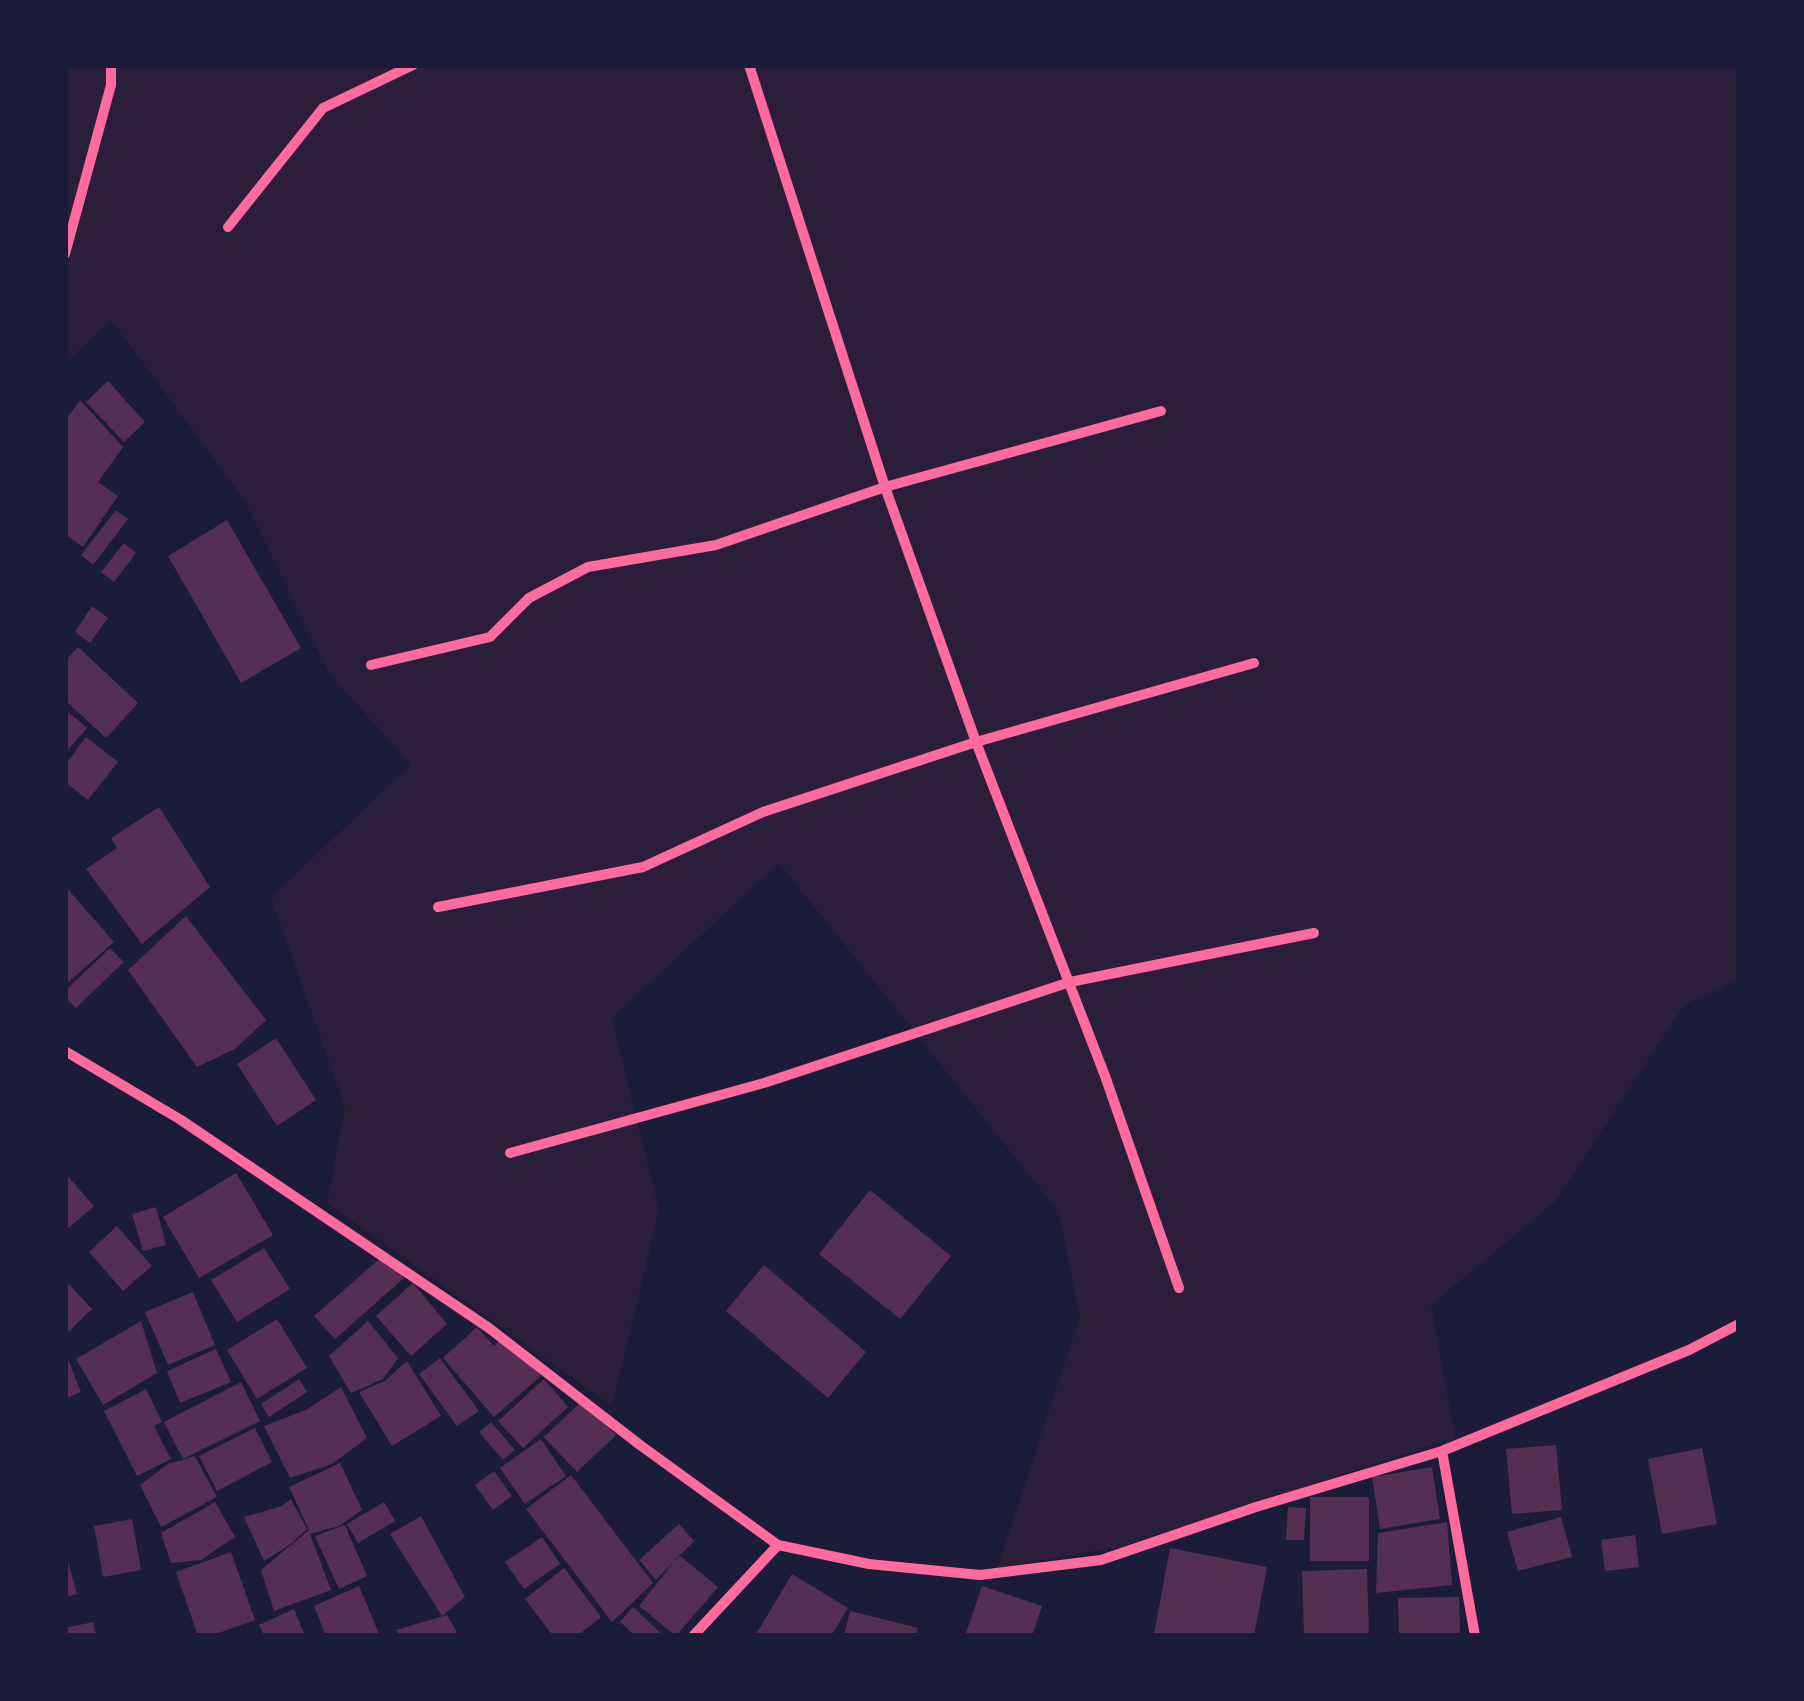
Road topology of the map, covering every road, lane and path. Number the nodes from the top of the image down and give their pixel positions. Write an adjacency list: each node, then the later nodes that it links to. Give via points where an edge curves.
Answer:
1 (111, 65): 5 (street)
2 (413, 65): 4 (street, via 323,108)
3 (749, 65): 7 (street)
4 (228, 227)
5 (65, 254)
6 (1161, 410): 7 (street)
7 (885, 487): 9 (street, via 716,544 588,567 529,598 490,636); 10 (street)
8 (1254, 663): 10 (street)
9 (371, 665)
10 (976, 742): 11 (street, via 763,812 643,866); 13 (street)
11 (438, 907)
12 (1314, 933): 13 (street)
13 (1070, 982): 15 (street, via 764,1083); 16 (street)
14 (65, 1050): 19 (street, via 182,1120 489,1328)
15 (510, 1153)
16 (1178, 1288)
17 (1739, 1324): 18 (street)
18 (1442, 1451): 19 (street, via 1102,1560 980,1575 869,1564); 21 (street)
19 (778, 1545): 20 (street)
20 (693, 1636)
21 (1475, 1636)

